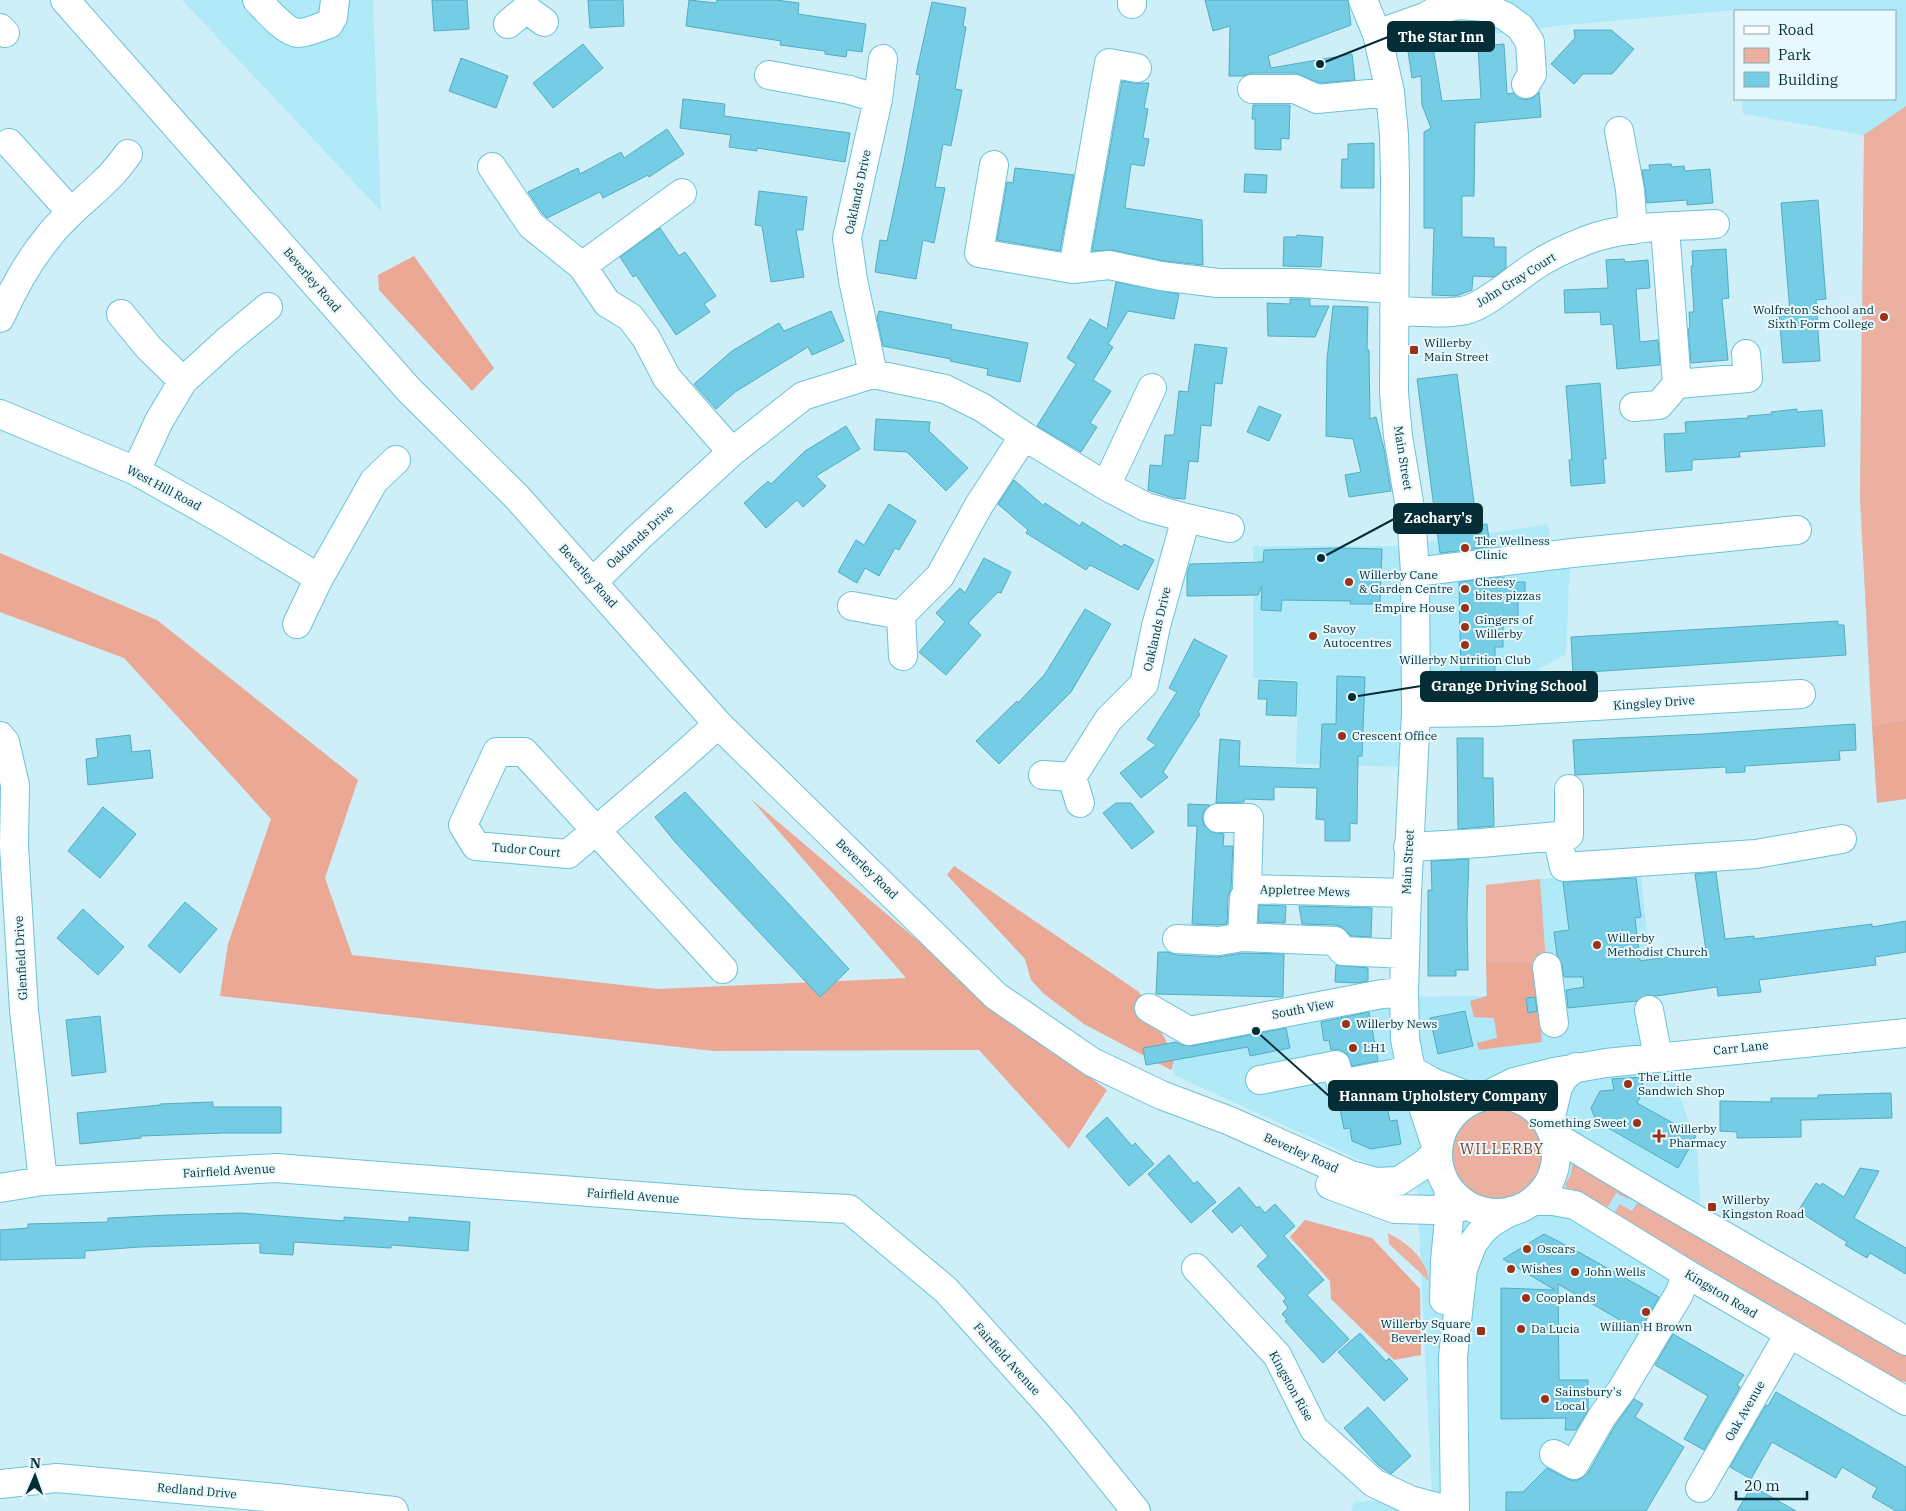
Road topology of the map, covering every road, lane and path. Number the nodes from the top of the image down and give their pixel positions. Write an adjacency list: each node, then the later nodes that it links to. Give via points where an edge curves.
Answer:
1 (65, 0): 47 (street, Beverley Road, via 408,390 517,498)
2 (257, 0): 3 (street, via 279,22 297,33 329,24)
3 (334, 0)
4 (1363, 0): 6 (street, Main Street)
5 (1438, 4): 6 (street, via 1425,17); 10 (street, via 1484,7 1520,27 1530,42 1532,74)
6 (1377, 34): 12 (street, Main Street)
7 (883, 59): 13 (street, Oaklands Drive)
8 (1137, 68): 25 (street, via 1109,63)
9 (769, 75): 13 (street, via 850,90)
10 (1526, 84)
11 (1252, 89): 12 (street, via 1295,89 1316,99)
12 (1390, 92): 26 (street, Main Street, via 1394,161)
13 (878, 99): 31 (street, Oaklands Drive, via 847,238 852,280)
14 (1618, 131): 23 (street, via 1630,190)
15 (9, 143): 20 (street)
16 (128, 154): 20 (street, via 108,179)
17 (994, 165): 25 (street, John Gray Court, via 979,253)
18 (492, 167): 24 (street, via 531,225)
19 (682, 193): 24 (street)
20 (71, 212): 29 (street, via 30,261)
21 (1715, 224): 22 (street, John Gray Court)
22 (1665, 228): 23 (street, John Gray Court); 33 (street)
23 (1632, 230): 26 (street, John Gray Court, via 1588,240 1562,251 1468,310)
24 (582, 266): 38 (street, via 607,303 630,317 646,338 667,378)
25 (1073, 269): 26 (street, John Gray Court, via 1109,265 1218,284 1300,283)
26 (1394, 300): 45 (street, Main Street, via 1394,393 1411,514)
27 (268, 307): 32 (street)
28 (121, 314): 32 (street, via 149,348)
29 (0, 318)
30 (1746, 354): 33 (street, via 1748,378)
31 (873, 374): 37 (street, Oaklands Drive, via 945,389 983,408); 38 (street, Oaklands Drive, via 803,396)
32 (183, 381): 40 (street, via 159,421)
33 (1677, 384): 35 (street, via 1659,405)
34 (1152, 388): 41 (street)
35 (1634, 407)
36 (0, 414): 40 (street, West Hill Road)
37 (1024, 436): 41 (street, Oaklands Drive); 49 (street, via 979,505 940,576)
38 (732, 452): 47 (street, Oaklands Drive)
39 (396, 460): 46 (street, via 374,481)
40 (136, 472): 46 (street, West Hill Road)
41 (1106, 486): 42 (street, Oaklands Drive, via 1146,507)
42 (1186, 518): 43 (street, Oaklands Drive); 57 (street, Oaklands Drive, via 1156,626 1144,684 1109,719)
43 (1230, 528)
44 (1797, 530): 45 (street)
45 (1415, 572): 53 (street, Main Street)
46 (319, 578): 50 (street)
47 (593, 582): 54 (street, Beverley Road)
48 (852, 606): 49 (street)
49 (901, 615): 51 (street)
50 (297, 624)
51 (903, 656)
52 (1801, 694): 53 (street, Kingsley Drive, via 1495,712)
53 (1416, 713): 64 (street, Main Street)
54 (718, 724): 61 (street, Tudor Court); 81 (street, Beverley Road, via 996,996 1092,1062)
55 (0, 736): 85 (street, Glenfield Drive, via 5,742 15,785 14,846 24,1010)
56 (1043, 775): 57 (street)
57 (1072, 777): 59 (street)
58 (1569, 789): 62 (street, via 1570,835)
59 (1080, 802)
60 (1218, 818): 65 (street, Appletree Mews, via 1249,818 1247,889)
61 (597, 830): 61 (street, Tudor Court, via 568,854 476,846 462,825 497,752 524,752); 71 (street, Tudor Court)
62 (1557, 836): 63 (street, via 1564,868 1756,854); 64 (street)
63 (1842, 840)
64 (1408, 847): 65 (street, Main Street)
65 (1407, 893): 69 (street, Main Street)
66 (1244, 898): 67 (street)
67 (1242, 937): 68 (street); 69 (street, via 1335,941 1343,951)
68 (1177, 939)
69 (1405, 954): 72 (street, Main Street)
70 (1547, 967): 75 (street)
71 (724, 969)
72 (1404, 992): 73 (street, South View, via 1189,1031); 79 (street, Main Street)
73 (1149, 1008)
74 (1649, 1010): 77 (street)
75 (1554, 1023)
76 (1906, 1033): 77 (street, Carr Lane)
77 (1658, 1057): 78 (street, Carr Lane)
78 (1576, 1068): 82 (street, Carr Lane, via 1514,1082); 83 (street, via 1564,1077 1558,1088)
79 (1411, 1070): 80 (street, via 1341,1084 1336,1065); 82 (street, via 1432,1082); 84 (street, Main Street)
80 (1260, 1080)
81 (1161, 1096): 84 (street, Beverley Road, via 1230,1121 1350,1175 1376,1182 1399,1181); 89 (street, Beverley Road, via 1208,1126 1316,1180)
82 (1481, 1097): 83 (street, via 1501,1094 1524,1101 1534,1107); 84 (street, via 1460,1107 1448,1119)
83 (1551, 1130): 88 (street, via 1556,1147 1554,1171 1549,1183); 94 (street, via 1567,1145)
84 (1437, 1151): 87 (street, via 1441,1176)
85 (43, 1181): 86 (street, Fairfield Avenue); 101 (street, Fairfield Avenue, via 276,1168 735,1204 849,1209 946,1290 1060,1417)
86 (0, 1188)
87 (1456, 1201): 88 (street, via 1497,1213); 89 (street, Beverley Road); 90 (street, Beverley Road)
88 (1522, 1206): 92 (street, Kingston Road, via 1553,1201 1575,1205); 95 (street, Beverley Road, via 1491,1223 1473,1243 1463,1269)
89 (1395, 1209): 90 (street, Beverley Road, via 1432,1225 1440,1236)
90 (1445, 1261): 95 (street, Beverley Road, via 1444,1296)
91 (1196, 1268): 102 (street, Kingston Rise, via 1277,1355 1314,1429 1374,1483 1410,1500)
92 (1687, 1274): 93 (street, Kingston Road); 97 (street, via 1679,1294 1574,1465)
93 (1789, 1334): 96 (street, Kingston Road); 99 (street, Oak Avenue)
94 (1906, 1341)
95 (1452, 1356): 102 (street, Beverley Road)
96 (1906, 1401)
97 (1554, 1454)
98 (0, 1484): 100 (street, Redland Drive, via 56,1478)
99 (1700, 1488)
100 (394, 1511)
101 (1136, 1511)
102 (1454, 1511)

